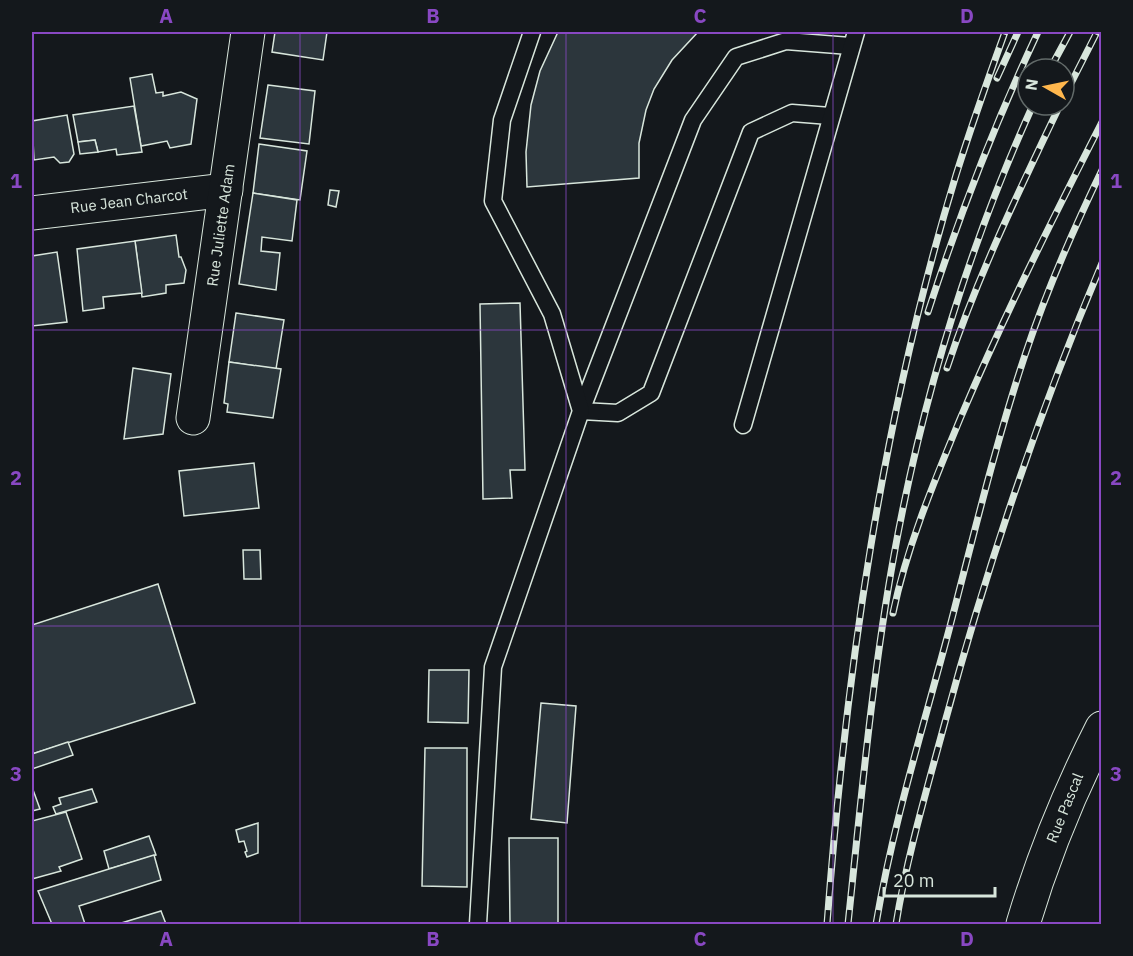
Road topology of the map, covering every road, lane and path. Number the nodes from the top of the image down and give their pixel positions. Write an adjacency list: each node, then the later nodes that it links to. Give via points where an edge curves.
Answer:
1 (248, 32): 5 (street, Rue Juliette Adam)
2 (532, 32): 7 (lane, via 502,120 493,201 552,314)
3 (853, 39): 4 (lane); 7 (lane, via 786,41 736,57 693,120)
4 (830, 116): 7 (lane, via 792,112 751,132 651,393 618,413); 9 (lane)
5 (226, 190): 6 (street, Rue Jean Charcot); 8 (street, Rue Juliette Adam)
6 (32, 213)
7 (581, 411): 11 (lane, via 493,667)
8 (193, 418)
9 (743, 425)
10 (1101, 728): 12 (street, Rue Pascal, via 1048,852)
11 (478, 924)
12 (1023, 924)

